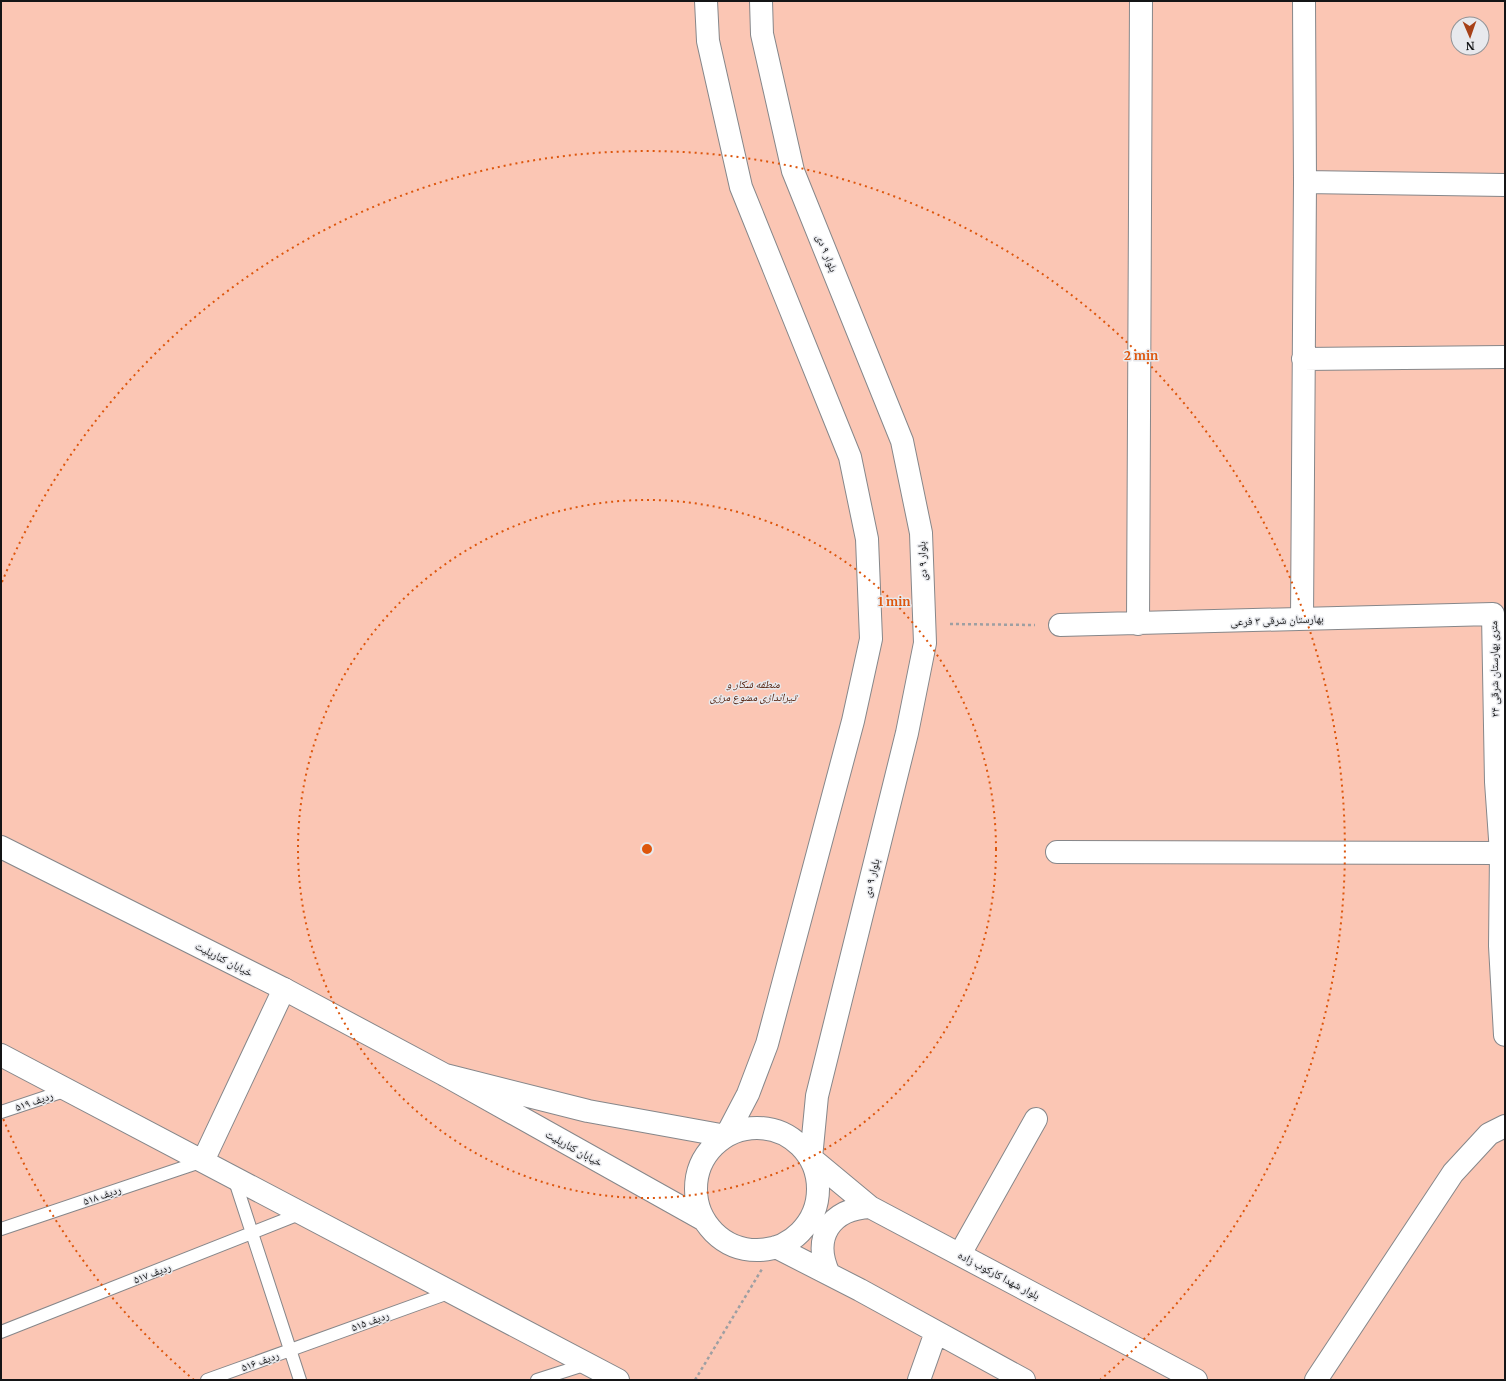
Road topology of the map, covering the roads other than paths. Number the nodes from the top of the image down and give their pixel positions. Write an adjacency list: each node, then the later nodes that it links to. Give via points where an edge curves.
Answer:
1 (706, 1): 26 (street, via 708,41 741,187 850,457 867,539 871,639 853,721 767,1044 748,1094)
2 (761, 1): 27 (street, بلوار ۹ دی, via 762,34 793,171 902,441 921,533 925,624 925,643 907,734 817,1096)
3 (1141, 1): 11 (street)
4 (1304, 1): 5 (street)
5 (1305, 182): 6 (street); 8 (street)
6 (1505, 185)
7 (1505, 357): 8 (street)
8 (1303, 358): 10 (street)
9 (1499, 607): 10 (street, بهارستان شرقی ۳ فرعی); 13 (street, ۲۴ متری بهارستان شرقی)
10 (1302, 619): 11 (street, بهارستان شرقی ۳ فرعی)
11 (1138, 624): 12 (street, بهارستان شرقی ۳ فرعی)
12 (1060, 626)
13 (1500, 782): 16 (street, ۲۴ متری بهارستان شرقی)
14 (1, 847): 18 (street, خیابان کنارپلیت)
15 (1057, 852): 16 (street)
16 (1500, 853): 17 (street, ۲۴ متری بهارستان شرقی)
17 (1503, 946): 19 (street, ۲۴ متری بهارستان شرقی)
18 (284, 990): 21 (street, خیابان کنارپلیت); 28 (street)
19 (1505, 1035)
20 (1, 1055): 22 (street)
21 (445, 1075): 26 (street, خیابان کنارپلیت, via 588,1110); 32 (street, خیابان کنارپلیت)
22 (67, 1090): 23 (lane, ردیف ۵۱۹); 28 (street)
23 (1, 1112)
24 (1036, 1119): 36 (street)
25 (1505, 1126): 50 (street, via 1489,1134 1453,1173)
26 (726, 1136): 27 (street, via 740,1129 773,1129 788,1135 801,1145); 32 (street, via 710,1148 700,1165 696,1183 697,1203)
27 (811, 1158): 30 (street, بلوار شهدا کارکوب زاده); 35 (street, via 818,1175 819,1193 815,1210 802,1230 792,1239)
28 (203, 1161): 29 (street); 33 (lane, ردیف ۵۱۸)
29 (234, 1178): 31 (street); 34 (lane)
30 (870, 1207): 36 (street, بلوار شهدا کارکوب زاده); 37 (street, via 847,1211 829,1226 821,1250)
31 (302, 1213): 34 (lane, ردیف ۵۱۷); 38 (street)
32 (704, 1220): 35 (street, via 728,1243 760,1250)
33 (1, 1229)
34 (252, 1233): 39 (lane, ردیف ۵۱۷); 41 (lane)
35 (776, 1247): 37 (street)
36 (960, 1254): 49 (street, بلوار شهدا کارکوب زاده)
37 (829, 1274): 40 (street)
38 (451, 1292): 41 (lane, ردیف ۵۱۵); 42 (street)
39 (1, 1332)
40 (936, 1332): 47 (street); 48 (street)
41 (290, 1350): 43 (lane, ردیف ۵۱۶); 44 (lane)
42 (587, 1364): 45 (lane); 46 (street)
43 (207, 1380)
44 (300, 1380)
45 (537, 1380)
46 (618, 1380)
47 (918, 1380)
48 (1024, 1380)
49 (1196, 1380)
50 (1318, 1380)

